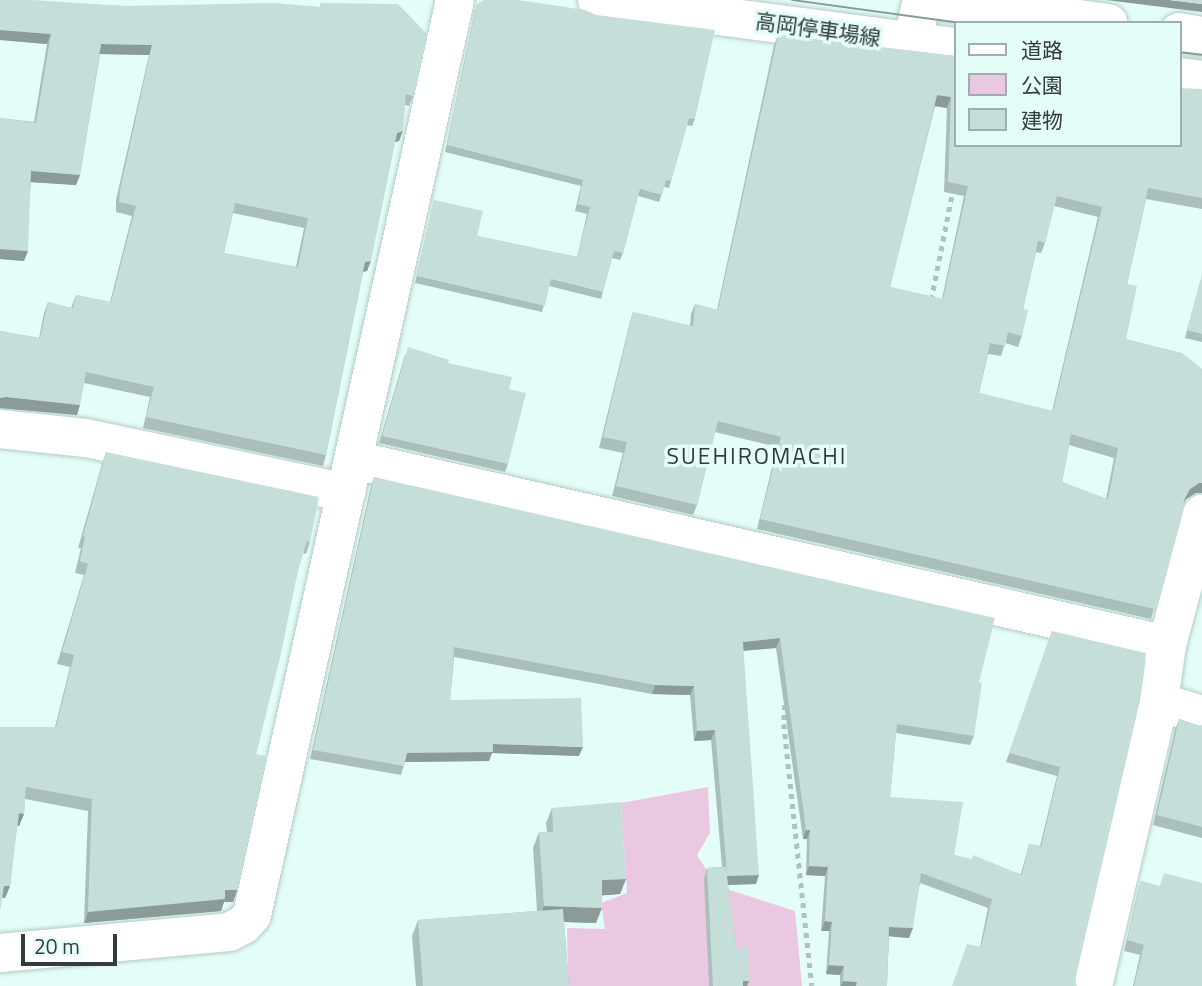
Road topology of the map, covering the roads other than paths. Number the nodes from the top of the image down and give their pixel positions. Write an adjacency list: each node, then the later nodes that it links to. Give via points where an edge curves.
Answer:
1 (455, 0): 15 (street)
2 (597, 0): 10 (street, 高岡停車場線)
3 (922, 0): 10 (street)
4 (940, 0): 6 (street)
5 (1113, 0): 7 (street)
6 (1093, 21)
7 (1108, 21)
8 (1181, 32): 9 (street)
9 (1202, 36)
10 (912, 42): 11 (street, 高岡停車場線)
11 (954, 47)
12 (1181, 77): 13 (street)
13 (1202, 80)
14 (0, 429): 15 (street)
15 (350, 477): 17 (street); 20 (street, via 252,915 229,932)
16 (1202, 514): 17 (street)
17 (1167, 645): 18 (street)
18 (1159, 702): 19 (street); 21 (street)
19 (1202, 715)
20 (0, 953)
21 (1093, 986)

